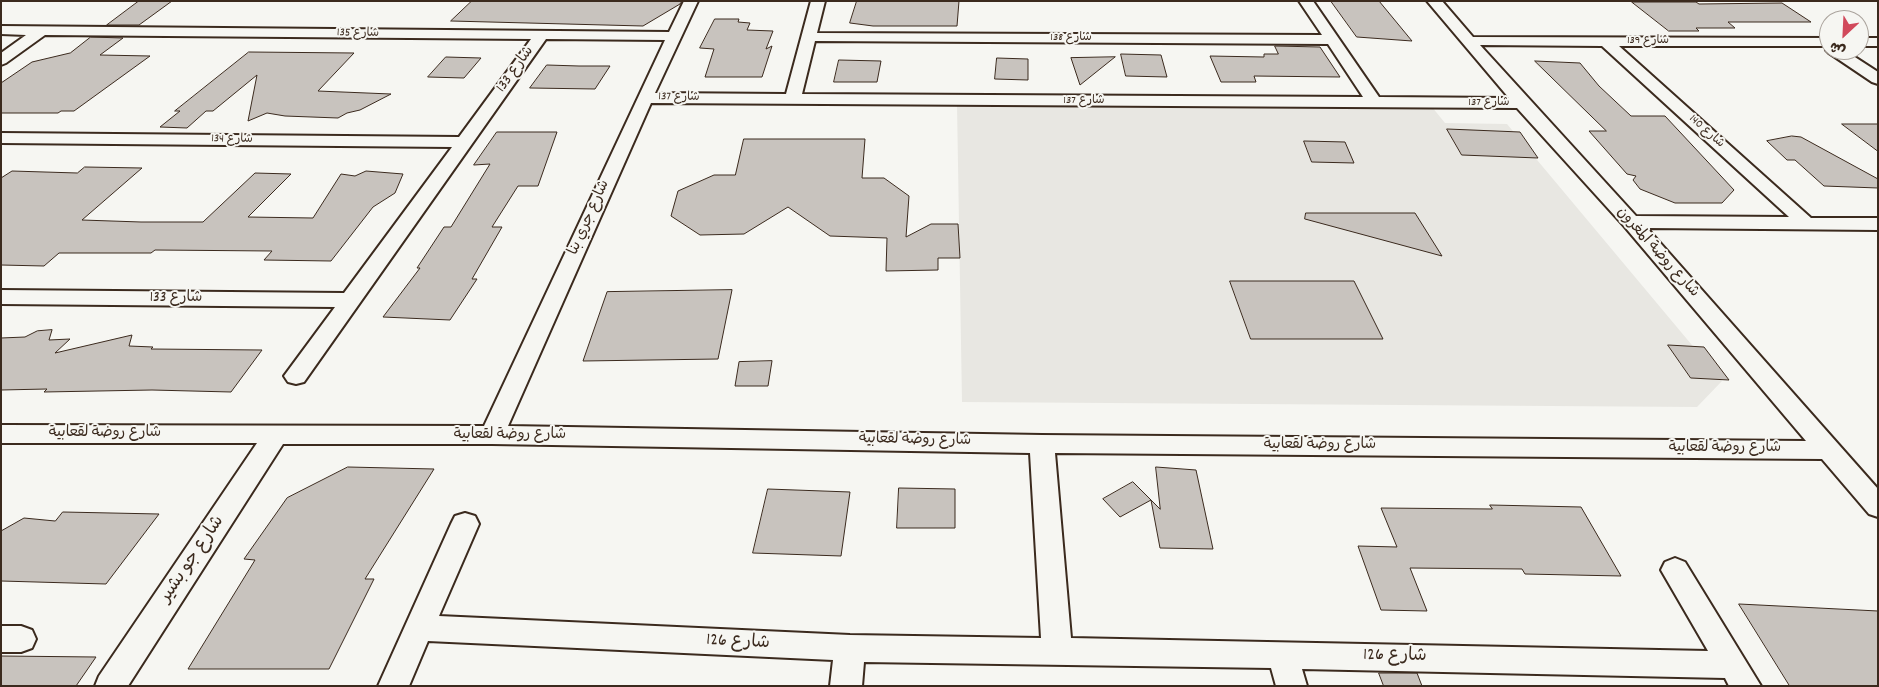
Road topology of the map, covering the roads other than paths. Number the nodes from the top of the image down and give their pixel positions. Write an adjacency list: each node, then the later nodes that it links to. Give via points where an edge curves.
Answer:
1 (692, 1): 8 (street, شارع جري بنا)
2 (818, 1): 9 (street)
3 (1306, 1): 10 (street)
4 (1434, 1): 11 (street, شارع روضة المغرون)
5 (1, 30): 6 (street, شارع 135)
6 (42, 30): 7 (street, شارع 135); 14 (street)
7 (540, 36): 8 (street, شارع 135); 22 (street, شارع 133)
8 (674, 36): 17 (street, شارع جري بنا)
9 (809, 37): 10 (street, شارع 138); 18 (street)
10 (1332, 40): 19 (street)
11 (1468, 41): 12 (street, شارع 139); 20 (street, شارع روضة المغرون)
12 (1605, 41): 13 (street, شارع 139); 24 (street, شارع 140)
13 (1819, 45)
14 (1, 60)
15 (1851, 60): 16 (street)
16 (1878, 79)
17 (645, 98): 18 (street, شارع 137); 31 (street, شارع جري بنا)
18 (792, 100): 19 (street, شارع 137)
19 (1375, 103): 20 (street, شارع 137)
20 (1522, 103): 23 (street, شارع روضة المغرون)
21 (1, 138): 22 (street, شارع 134)
22 (463, 142): 27 (street, شارع 133)
23 (1630, 222): 24 (street); 33 (street, شارع روضة المغرون)
24 (1806, 223): 25 (street)
25 (1878, 224)
26 (1, 298): 27 (street, شارع 133)
27 (351, 300): 28 (street, شارع 133)
28 (296, 376)
29 (1, 434): 30 (street, شارع روضة لقعابية)
30 (276, 435): 31 (street, شارع روضة لقعابية); 42 (street, شارع جو بشير)
31 (492, 435): 32 (street, شارع روضة لقعابية)
32 (1042, 444): 33 (street, شارع روضة لقعابية); 39 (street)
33 (1829, 450): 34 (street, شارع روضة المغرون)
34 (1878, 507)
35 (465, 524): 37 (street)
36 (1675, 570): 41 (street, شارع 126)
37 (419, 628): 38 (street, شارع 126); 43 (street)
38 (850, 648): 39 (street, شارع 126); 44 (street)
39 (1057, 651): 40 (street, شارع 126)
40 (1283, 655): 41 (street, شارع 126); 45 (street)
41 (1740, 676)
42 (110, 686)
43 (393, 686)
44 (846, 686)
45 (1292, 686)

